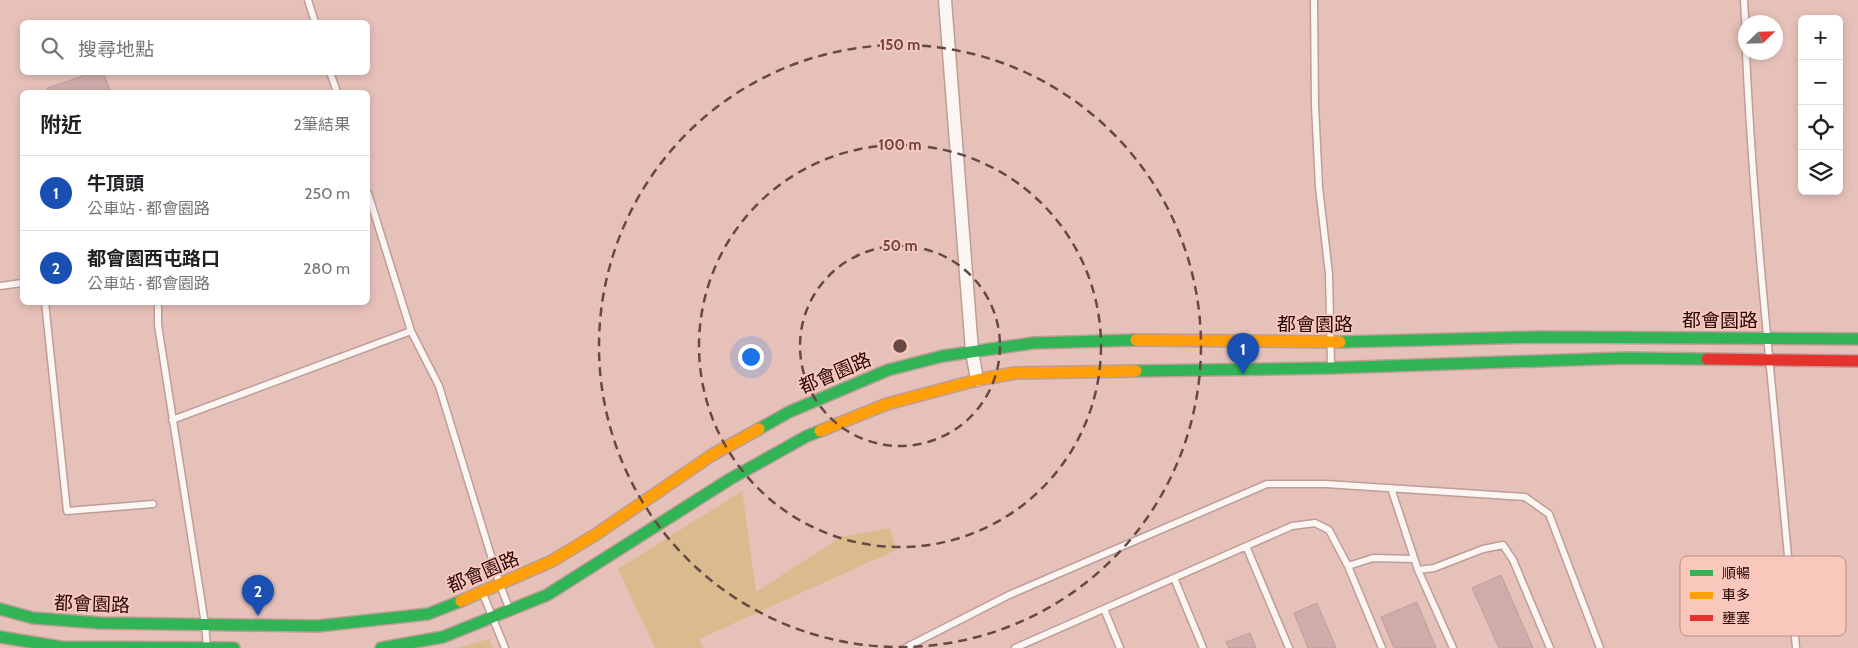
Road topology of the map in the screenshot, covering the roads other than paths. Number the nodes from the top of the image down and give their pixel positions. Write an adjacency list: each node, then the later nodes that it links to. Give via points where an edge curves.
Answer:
1 (308, 0): 6 (lane)
2 (945, 0): 19 (street)
3 (1314, 0): 18 (lane, via 1315,105)
4 (1744, 0): 5 (lane)
5 (1745, 15)
6 (314, 20)
7 (1746, 60): 16 (lane)
8 (331, 75): 9 (lane)
9 (336, 90)
10 (370, 200): 15 (lane)
11 (20, 283): 12 (lane)
12 (0, 286)
13 (45, 305): 26 (lane, via 67,511)
14 (158, 305): 24 (lane)
15 (411, 331): 24 (lane); 33 (lane, via 439,386)
16 (1766, 338): 17 (street, 都會園路); 18 (street, 都會園路, via 1540,337); 20 (lane)
17 (1858, 339)
18 (1331, 342): 19 (street, 都會園路, via 1107,340 1033,343); 22 (lane)
19 (972, 351): 23 (street); 33 (street, 都會園路, via 888,370 789,412 712,455 596,535 552,561)
20 (1768, 360): 21 (street, 都會園路); 22 (street, 都會園路, via 1626,358); 28 (lane)
21 (1858, 361)
22 (1331, 368): 23 (street, 都會園路, via 1015,373)
23 (977, 380): 37 (street, 都會園路, via 887,404 807,436 730,479 547,595)
24 (172, 420): 39 (lane)
25 (1390, 488): 29 (lane); 46 (lane, via 1268,484 1009,595); 54 (lane, via 1525,497 1549,514)
26 (153, 504)
27 (1246, 546): 30 (lane, via 1292,526 1315,522 1328,530); 32 (lane); 50 (lane)
28 (1787, 556)
29 (1414, 559): 30 (lane, via 1373,558); 31 (lane)
30 (1348, 566): 51 (lane)
31 (1418, 570): 52 (lane); 53 (lane, via 1434,568 1483,549 1503,545 1513,560)
32 (1174, 578): 36 (lane); 49 (lane)
33 (500, 584): 34 (street, 都會園路); 37 (lane)
34 (482, 592): 38 (lane); 39 (street, 都會園路, via 428,614 318,626)
35 (0, 609): 39 (street, 都會園路, via 61,622)
36 (1104, 609): 47 (lane); 48 (lane)
37 (510, 610): 38 (street, 都會園路)
38 (492, 617): 44 (street, 都會園路, via 443,637); 45 (lane)
39 (205, 624): 41 (lane)
40 (0, 637): 42 (street, via 61,647)
41 (207, 647): 42 (street); 43 (street)
42 (99, 648)
43 (234, 648)
44 (381, 648)
45 (505, 648)
46 (905, 648)
47 (1015, 648)
48 (1120, 648)
49 (1203, 648)
50 (1289, 648)
51 (1382, 648)
52 (1453, 648)
53 (1550, 648)
54 (1600, 648)

